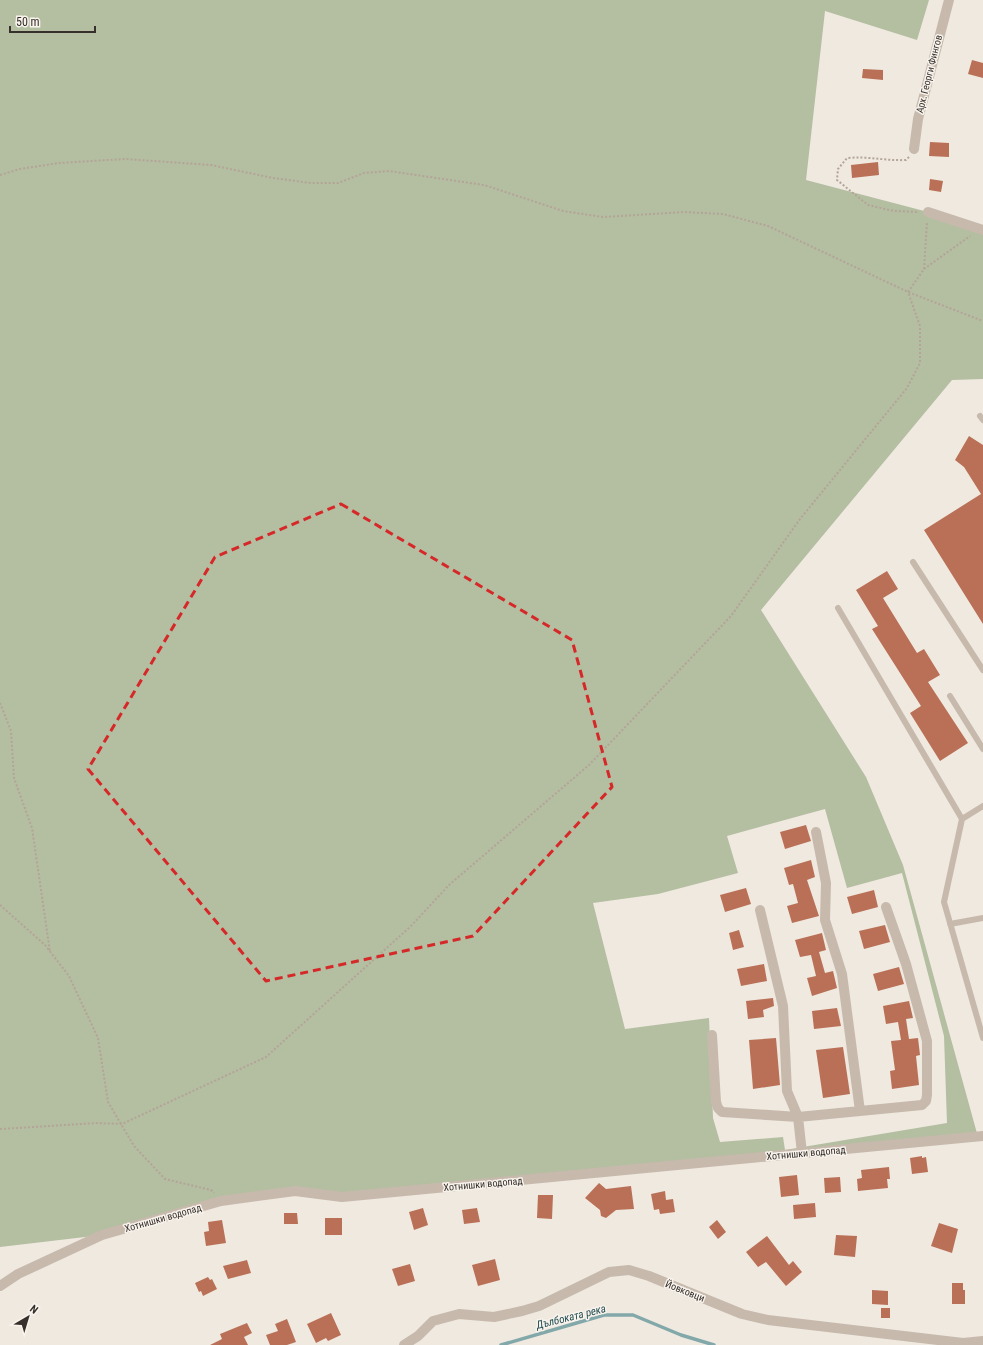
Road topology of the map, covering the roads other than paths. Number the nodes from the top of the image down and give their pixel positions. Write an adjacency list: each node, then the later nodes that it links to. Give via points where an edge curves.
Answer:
1 (949, 0): 2 (street, Арх. Георги Фингов, via 918,119)
2 (914, 149)
3 (928, 212): 4 (street)
4 (982, 227)
5 (913, 562): 7 (lane)
6 (838, 608): 11 (lane)
7 (983, 670)
8 (950, 696): 9 (lane)
9 (983, 750)
10 (983, 806): 11 (lane)
11 (962, 819): 16 (lane, via 944,902)
12 (816, 832): 19 (street, via 826,882 825,920 842,974)
13 (886, 907): 19 (street, via 906,964 927,1041 927,1095 926,1101 916,1107)
14 (760, 910): 20 (street, via 783,1006 786,1091)
15 (983, 918): 16 (lane)
16 (950, 924): 18 (lane)
17 (712, 1035): 20 (street, via 716,1102 722,1112)
18 (983, 1038)
19 (860, 1111): 20 (street)
20 (798, 1117): 22 (street)
21 (983, 1136): 22 (street, Хотнишки водопад)
22 (802, 1153): 23 (street, Хотнишки водопад, via 342,1197 295,1191 222,1201 102,1235 18,1274)
23 (0, 1286)
24 (983, 1340): 25 (street, Йовковци, via 963,1343 768,1320 742,1314 629,1270 609,1272 522,1311 494,1316 459,1314 433,1320 418,1336)
25 (404, 1345)

